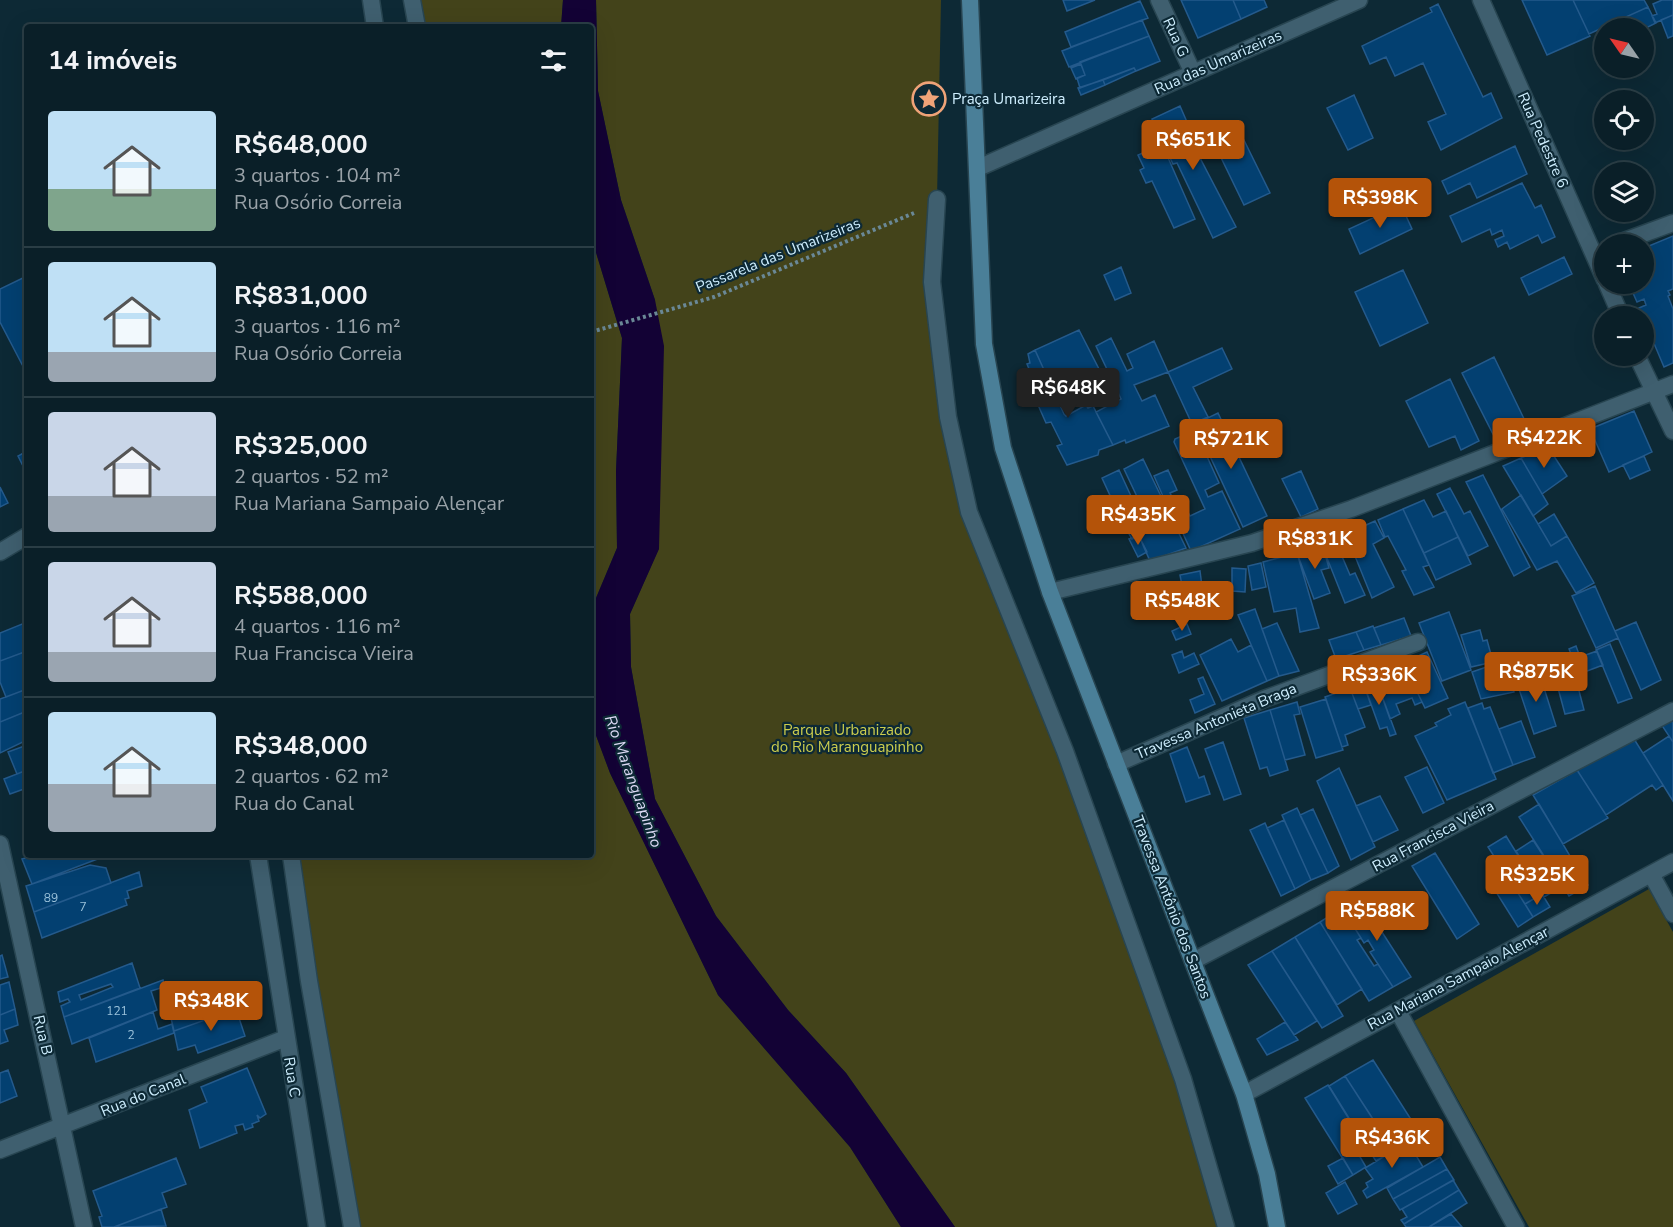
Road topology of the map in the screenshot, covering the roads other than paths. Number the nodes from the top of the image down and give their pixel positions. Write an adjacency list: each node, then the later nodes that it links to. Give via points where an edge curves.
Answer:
1 (371, 0): 7 (street)
2 (412, 0): 8 (street)
3 (970, 0): 10 (main road, Travessa Antônio dos Santos)
4 (1159, 0): 9 (street, Rua G)
5 (1359, 0): 9 (street, Rua das Umarizeiras)
6 (1481, 0): 14 (street, Rua Pedestre 6)
7 (375, 24)
8 (416, 24)
9 (1193, 73): 10 (street, Rua das Umarizeiras)
10 (978, 168): 21 (main road, Travessa Antônio dos Santos, via 978,252 986,355 1003,448)
11 (937, 201): 40 (street, via 932,282 948,417 969,512 1065,751 1184,1079)
12 (1673, 223): 13 (street)
13 (1643, 234)
14 (1594, 240)
15 (1641, 366): 17 (street)
16 (1673, 384): 17 (street)
17 (1653, 393): 18 (street); 21 (street, via 1252,543)
18 (1673, 431)
19 (24, 538): 20 (street)
20 (0, 552)
21 (1050, 592): 24 (main road, Travessa Antônio dos Santos)
22 (1418, 642): 24 (street, Travessa Antonieta Braga, via 1264,699)
23 (1673, 711): 31 (street, Rua Francisca Vieira)
24 (1116, 764): 31 (main road, Travessa Antônio dos Santos)
25 (0, 844): 35 (street, Rua B)
26 (258, 858): 33 (street, Rua C)
27 (291, 858): 39 (street)
28 (1673, 862): 29 (street, Rua Mariana Sampaio Alençar)
29 (1651, 874): 30 (street); 32 (street, Rua Mariana Sampaio Alençar)
30 (1673, 914)
31 (1193, 961): 34 (main road, Travessa Antônio dos Santos)
32 (1398, 1011): 34 (street, Rua Mariana Sampaio Alençar); 42 (street)
33 (286, 1038): 35 (street, Rua do Canal); 38 (street, Rua C)
34 (1244, 1094): 41 (main road, Travessa Antônio dos Santos, via 1267,1174)
35 (63, 1126): 36 (street, Rua do Canal); 37 (street, Rua B)
36 (0, 1150)
37 (84, 1227)
38 (317, 1227)
39 (351, 1227)
40 (1226, 1227)
41 (1277, 1227)
42 (1516, 1227)

